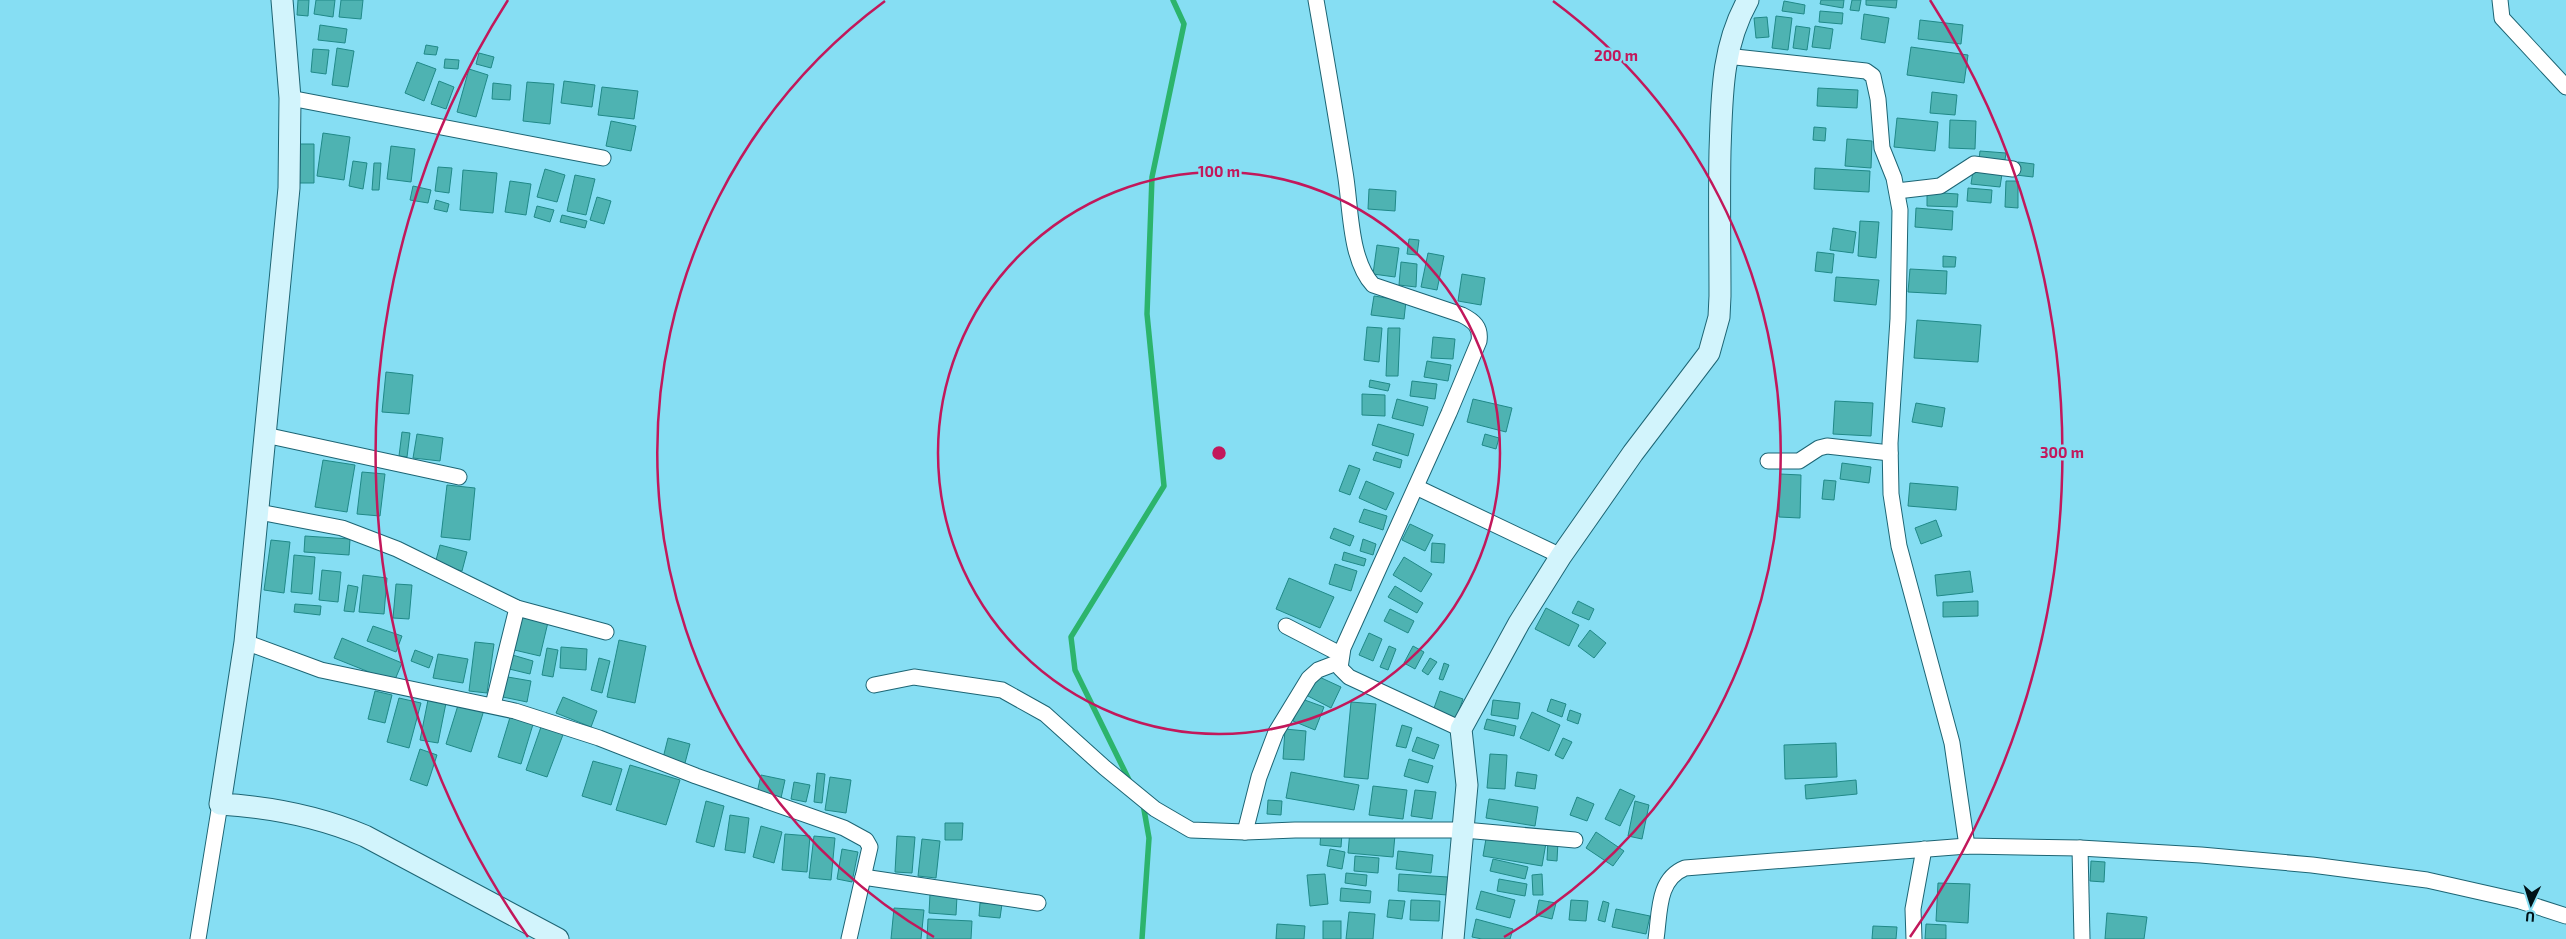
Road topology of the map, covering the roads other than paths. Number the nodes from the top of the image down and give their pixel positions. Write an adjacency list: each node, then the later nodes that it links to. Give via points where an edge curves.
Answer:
1 (282, 0): 7 (street)
2 (1316, 0): 15 (street, via 1351,219 1365,276 1374,285 1462,315 1473,321 1480,333)
3 (1748, 0): 5 (street)
4 (2500, 0): 6 (street, via 2502,18)
5 (1726, 56): 10 (street, via 1870,72 1878,98 1882,148); 17 (street, via 1720,170 1719,316 1715,337 1700,366 1633,453)
6 (2566, 87)
7 (290, 98): 8 (street); 11 (street, via 289,188)
8 (603, 158)
9 (2013, 169): 10 (street, via 1974,164 1940,186)
10 (1898, 191): 12 (street, via 1898,319)
11 (265, 435): 14 (street); 16 (street)
12 (1890, 453): 13 (street, via 1827,446 1799,461); 30 (street, via 1891,494 1899,546 1952,743)
13 (1768, 461)
14 (459, 477)
15 (1416, 487): 17 (street); 22 (street)
16 (259, 512): 18 (street, via 342,528 388,545); 21 (street)
17 (1562, 556): 25 (street, via 1519,623)
18 (517, 608): 20 (street); 24 (street)
19 (1286, 626): 22 (street)
20 (606, 632)
21 (245, 642): 24 (street, via 321,670); 26 (street)
22 (1340, 658): 25 (street, via 1343,674 1348,677); 28 (street, via 1309,678 1276,732 1258,777)
23 (874, 685): 28 (street, via 914,677 1002,690 1045,714 1105,768 1177,823 1207,832)
24 (493, 705): 33 (street, via 599,738 844,828 866,840 870,846)
25 (1461, 730): 27 (street, via 1466,785)
26 (220, 804): 36 (street); 37 (street, via 273,809 332,822 365,836)
27 (1464, 830): 28 (street); 29 (street); 39 (street)
28 (1245, 832)
29 (1575, 840)
30 (1967, 846): 31 (street); 32 (street)
31 (2080, 848): 35 (street, via 2229,858 2427,880 2520,901); 42 (street)
32 (1924, 849): 40 (street, via 1684,868 1674,872 1666,882); 41 (street, via 1914,910)
33 (863, 876): 34 (street); 38 (street)
34 (1038, 903)
35 (2566, 916)
36 (198, 939)
37 (558, 939)
38 (849, 939)
39 (1453, 939)
40 (1656, 939)
41 (1914, 939)
42 (2082, 939)

